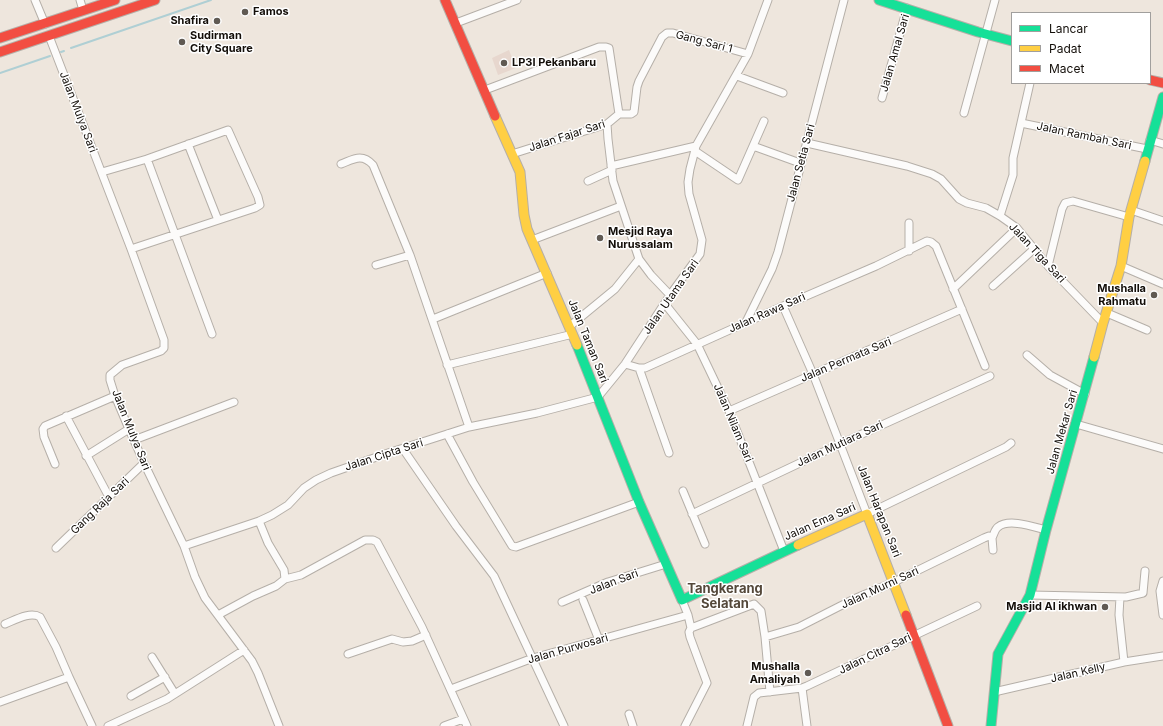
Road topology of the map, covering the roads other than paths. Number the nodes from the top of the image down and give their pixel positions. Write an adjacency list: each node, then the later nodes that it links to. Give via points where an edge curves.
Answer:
1 (35, 0): 15 (street)
2 (80, 0): 13 (street)
3 (115, 0): 13 (street)
4 (155, 0): 17 (street)
5 (446, 0): 14 (street, Jalan Taman Sari)
6 (517, 0): 14 (street)
7 (768, 0): 21 (street, Jalan Utama Sari)
8 (844, 0): 36 (street, Jalan Setia Sari)
9 (879, 0): 11 (street)
10 (995, 0): 16 (street)
11 (895, 2): 12 (street)
12 (907, 8): 16 (street); 29 (street, Jalan Amal Sari)
13 (84, 10): 15 (street)
14 (456, 23): 26 (street, Jalan Taman Sari)
15 (45, 24): 18 (street)
16 (985, 34): 19 (street); 30 (street)
17 (49, 36): 20 (street); 47 (street, Jalan Mulya Sari)
18 (0, 38)
19 (1011, 40)
20 (0, 52)
21 (748, 54): 22 (street, Jalan Utama Sari); 31 (street, Gang Sari 1, via 667,33 662,37 639,81 634,112)
22 (737, 76): 27 (street); 40 (street, Jalan Utama Sari)
23 (1151, 80): 24 (street)
24 (1163, 83)
25 (1030, 84): 33 (street)
26 (485, 90): 31 (street, via 606,46 609,48); 42 (street, Jalan Taman Sari)
27 (783, 93)
28 (1163, 97): 35 (street, Jalan Mekar Sari)
29 (882, 98)
30 (964, 113)
31 (619, 114): 34 (street, Jalan Fajar Sari)
32 (764, 121): 39 (street)
33 (1022, 123): 41 (street, Jalan Rambah Sari); 51 (street, via 1013,158 1013,175)
34 (608, 124): 42 (street, Jalan Fajar Sari); 46 (street)
35 (1150, 140): 38 (street); 41 (street, Jalan Mekar Sari)
36 (807, 143): 44 (street, Jalan Setia Sari); 51 (street, Jalan Tiga Sari, via 920,169 941,179 964,202 986,208)
37 (188, 144): 43 (street); 52 (street); 52 (street, via 228,130 258,196 260,204 255,208)
38 (1163, 144)
39 (753, 146): 40 (street, via 738,180); 44 (street)
40 (696, 149): 46 (street); 70 (street, Jalan Utama Sari, via 690,169 689,187 702,240 701,251)
41 (1147, 149): 50 (street, Jalan Mekar Sari)
42 (512, 154): 57 (street, Jalan Taman Sari, via 522,182 523,219)
43 (147, 159): 47 (street); 56 (street)
44 (800, 163): 76 (street, Jalan Setia Sari, via 778,252)
45 (341, 164): 61 (street, via 363,158 373,165)
46 (612, 168): 48 (street); 49 (street)
47 (102, 172): 58 (street, Jalan Mulya Sari)
48 (588, 181)
49 (621, 206): 57 (street); 62 (street)
50 (1130, 213): 53 (street); 64 (street, via 1073,201 1065,203); 65 (street, Jalan Mekar Sari)
51 (1000, 216): 55 (street, Jalan Tiga Sari)
52 (218, 220): 56 (street)
53 (1163, 221)
54 (909, 223): 60 (street)
55 (1017, 228): 59 (street, Jalan Tiga Sari); 69 (street)
56 (175, 235): 58 (street); 80 (street)
57 (532, 240): 66 (street, Jalan Taman Sari)
58 (131, 249): 90 (street, Jalan Mulya Sari, via 164,348 115,370 110,375 110,380)
59 (1034, 249): 64 (street, Jalan Tiga Sari); 68 (street)
60 (909, 251): 69 (street, Jalan Rawa Sari, via 927,241 936,246); 72 (street, Jalan Rawa Sari)
61 (410, 255): 63 (street); 75 (street)
62 (639, 259): 70 (street); 78 (street, via 615,289)
63 (376, 265)
64 (1048, 266): 77 (street, Jalan Tiga Sari)
65 (1121, 266): 67 (street); 74 (street, Jalan Mekar Sari)
66 (547, 273): 75 (street); 78 (street, Jalan Taman Sari)
67 (1163, 284)
68 (993, 286)
69 (954, 289): 73 (street)
70 (670, 295): 71 (street, Jalan Utama Sari)
71 (665, 304): 81 (street, Jalan Nilam Sari); 83 (street, Jalan Utama Sari)
72 (783, 306): 76 (street, Jalan Rawa Sari); 87 (street, Jalan Harapan Sari)
73 (962, 309): 85 (street); 87 (street, Jalan Permata Sari)
74 (1107, 313): 77 (street, Jalan Mekar Sari); 79 (street)
75 (433, 320): 84 (street)
76 (746, 322): 81 (street, Jalan Rawa Sari)
77 (1103, 323): 89 (street, Jalan Mekar Sari)
78 (572, 330): 84 (street); 91 (street, Jalan Taman Sari)
79 (1147, 330)
80 (212, 334)
81 (698, 344): 86 (street, Jalan Rawa Sari, via 645,368); 93 (street, Jalan Nilam Sari)
82 (1027, 355): 89 (street, via 1050,375)
83 (625, 364): 86 (street); 91 (street, Jalan Utama Sari)
84 (448, 365): 96 (street)
85 (985, 366)
86 (638, 368): 104 (street)
87 (813, 374): 93 (street, Jalan Permata Sari); 101 (street, Jalan Harapan Sari)
88 (990, 376): 101 (street, Jalan Mutiara Sari)
89 (1085, 394): 95 (street, Jalan Mekar Sari)
90 (115, 396): 94 (street); 97 (street, Jalan Mulya Sari)
91 (598, 397): 96 (street, Jalan Cipta Sari); 111 (street, Jalan Taman Sari)
92 (234, 402): 99 (street)
93 (729, 411): 108 (street, Jalan Nilam Sari)
94 (66, 416): 105 (street); 107 (street, via 43,429)
95 (1076, 424): 103 (street); 115 (street, Jalan Mekar Sari)
96 (469, 427): 98 (street, Jalan Cipta Sari)
97 (129, 429): 99 (street, Jalan Mulya Sari); 105 (street)
98 (448, 434): 102 (street, Jalan Cipta Sari); 111 (street, via 473,482 512,546 516,547)
99 (134, 440): 106 (street, Jalan Mulya Sari)
100 (1011, 443): 113 (street, Jalan Ema Sari)
101 (840, 444): 108 (street, Jalan Mutiara Sari); 113 (street, Jalan Harapan Sari)
102 (403, 449): 114 (street, Jalan Cipta Sari, via 316,480 304,488 288,505); 146 (street, via 460,532 494,576)
103 (1163, 450)
104 (669, 453)
105 (86, 456): 110 (street)
106 (144, 463): 110 (street, Gang Raja Sari); 118 (street, Jalan Mulya Sari)
107 (55, 464)
108 (758, 482): 112 (street, Jalan Mutiara Sari); 121 (street, Jalan Nilam Sari)
109 (683, 491): 112 (street)
110 (109, 497): 119 (street, Gang Raja Sari)
111 (639, 502): 122 (street, Jalan Taman Sari)
112 (692, 514): 117 (street)
113 (867, 514): 121 (street, Jalan Ema Sari); 126 (street, Jalan Harapan Sari)
114 (259, 521): 118 (street, Jalan Cipta Sari); 124 (street, via 284,570)
115 (1046, 530): 116 (street, via 1014,523 1004,524 999,526); 127 (street, Jalan Mekar Sari)
116 (992, 538): 120 (street); 126 (street, Jalan Murni Sari, via 984,538)
117 (705, 544)
118 (184, 546): 133 (street, Jalan Mulya Sari, via 195,578 205,598)
119 (56, 548)
120 (993, 550)
121 (784, 551): 130 (street, Jalan Ema Sari)
122 (666, 564): 130 (street, Jalan Taman Sari); 131 (street, Jalan Sari, via 608,582)
123 (1146, 572): 128 (street, via 1143,593)
124 (285, 579): 133 (street); 138 (street, via 301,575 365,540 373,540 377,542)
125 (1163, 581): 135 (street, via 1160,591)
126 (894, 582): 139 (street, Jalan Harapan Sari); 140 (street, Jalan Murni Sari, via 799,627)
127 (1030, 595): 128 (street); 153 (street, Jalan Mekar Sari, via 998,654)
128 (1120, 597): 147 (street, via 1119,615)
129 (583, 600): 141 (street, Jalan Sari)
130 (682, 600): 134 (street, Jalan Taman Sari)
131 (562, 602)
132 (977, 606): 139 (street, Jalan Citra Sari)
133 (218, 615): 142 (street, Jalan Mulya Sari)
134 (688, 615): 137 (street, Jalan Taman Sari); 141 (street, Jalan Purwosari)
135 (1163, 615)
136 (5, 624): 148 (street, via 30,615 40,617)
137 (691, 628): 140 (street, via 754,604 761,611); 166 (street, Jalan Taman Sari, via 690,637 706,683)
138 (426, 635): 143 (street, via 407,642 392,639); 151 (street)
139 (914, 635): 150 (street, Jalan Citra Sari); 169 (street, Jalan Harapan Sari)
140 (765, 637): 152 (street)
141 (598, 640): 146 (street, Jalan Purwosari)
142 (244, 650): 154 (street); 161 (street, Jalan Mulya Sari, via 258,673)
143 (348, 654)
144 (1163, 656): 147 (street, Jalan Kelly)
145 (152, 657): 149 (street)
146 (533, 658): 151 (street, Jalan Purwosari); 164 (street)
147 (1124, 662): 153 (street, Jalan Kelly)
148 (69, 677): 156 (street); 159 (street)
149 (165, 677): 154 (street); 155 (street)
150 (802, 688): 152 (street, Jalan Citra Sari); 168 (street)
151 (451, 689): 158 (street)
152 (770, 692): 167 (street, Jalan Citra Sari, via 759,693 754,697)
153 (994, 692): 170 (street, Jalan Mekar Sari)
154 (175, 694): 160 (street)
155 (131, 696)
156 (0, 702)
157 (629, 714): 165 (street)
158 (463, 719): 162 (street); 163 (street)
159 (92, 726)
160 (108, 726)
161 (279, 726)
162 (444, 726)
163 (467, 726)
164 (564, 726)
165 (633, 726)
166 (685, 726)
167 (748, 726)
168 (807, 726)
169 (948, 726)
170 (991, 726)

